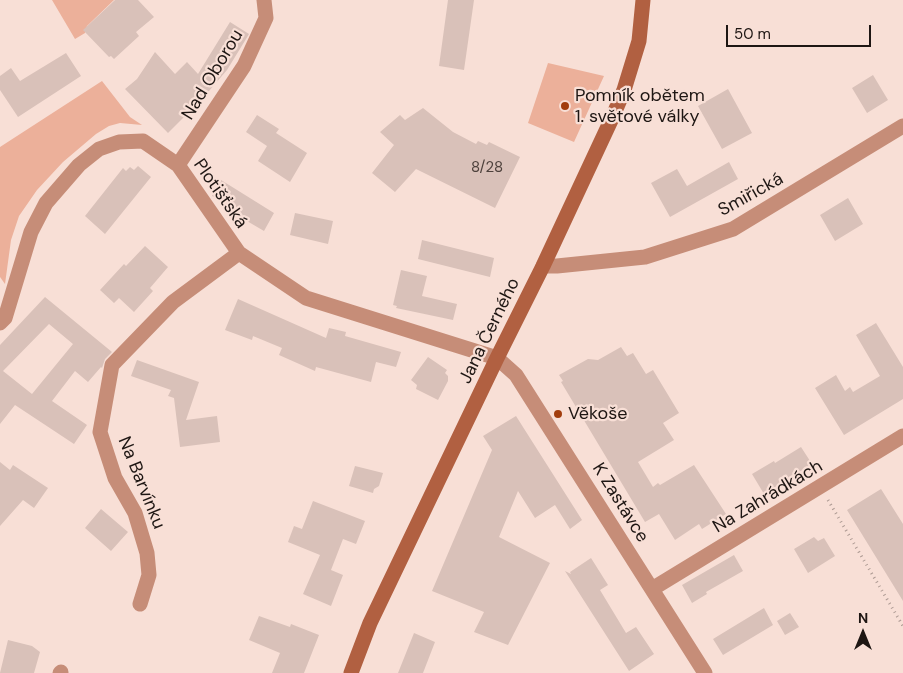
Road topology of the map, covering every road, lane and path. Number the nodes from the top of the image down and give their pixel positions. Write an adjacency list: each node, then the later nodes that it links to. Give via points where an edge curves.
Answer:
1 (264, 0): 4 (street, Nad Oborou, via 266,18 244,66)
2 (643, 0): 6 (street, Jana Černého, via 639,41 624,90)
3 (903, 126): 6 (street, Smiřická, via 733,229 645,257)
4 (178, 165): 5 (street, Plotišťská); 7 (street, Plotišťská, via 143,141 119,142 99,149 79,165 46,203 35,224)
5 (239, 253): 8 (street, Plotišťská, via 306,298); 12 (street, Na Barvínku, via 173,302 112,365 100,432 115,478 135,513 147,553 149,575)
6 (543, 266): 8 (street, Jana Černého)
7 (0, 323)
8 (497, 358): 11 (street, K Zastávce, via 516,375); 14 (street, Jana Černého, via 370,623)
9 (903, 436): 11 (street, Na Zahrádkách)
10 (824, 495): 13 (path)
11 (652, 589): 15 (street, K Zastávce)
12 (140, 604)
13 (903, 626)
14 (351, 673)
15 (705, 673)

